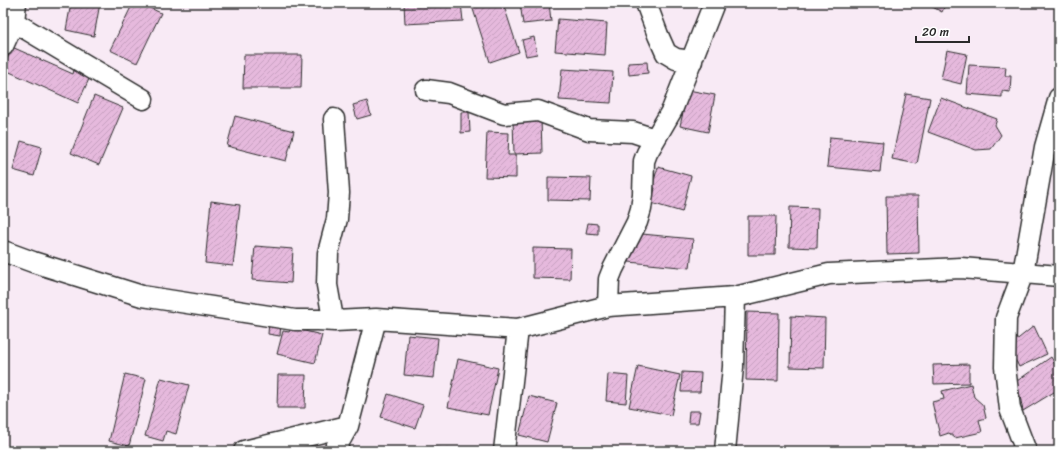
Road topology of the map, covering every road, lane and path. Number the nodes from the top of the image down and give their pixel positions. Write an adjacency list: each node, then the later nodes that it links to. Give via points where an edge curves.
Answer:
1 (646, 3): 5 (street, via 666,53 676,59)
2 (714, 3): 5 (street)
3 (15, 12): 4 (street); 8 (street)
4 (3, 46)
5 (692, 61): 10 (street, via 672,110)
6 (426, 90): 10 (street, via 449,93 504,114 538,111 589,130 633,132)
7 (1059, 98): 12 (street, via 1045,147)
8 (143, 99)
9 (334, 118): 17 (street, via 339,193 337,219 328,253 327,285)
10 (654, 139): 15 (street, via 644,161 643,194 637,222 609,279)
11 (3, 251): 17 (street, via 142,296 295,320)
12 (1023, 273): 13 (street); 14 (street, via 961,268 829,274); 24 (street, via 1006,318 1005,367 1010,409)
13 (1059, 276)
14 (735, 297): 15 (street); 23 (street, via 733,367)
15 (608, 306): 18 (street)
16 (376, 319): 17 (street); 18 (street); 19 (street)
17 (335, 321)
18 (518, 329): 22 (street)
19 (348, 426): 20 (street); 21 (street)
20 (244, 451)
21 (334, 451)
22 (504, 451)
23 (725, 451)
24 (1026, 451)

